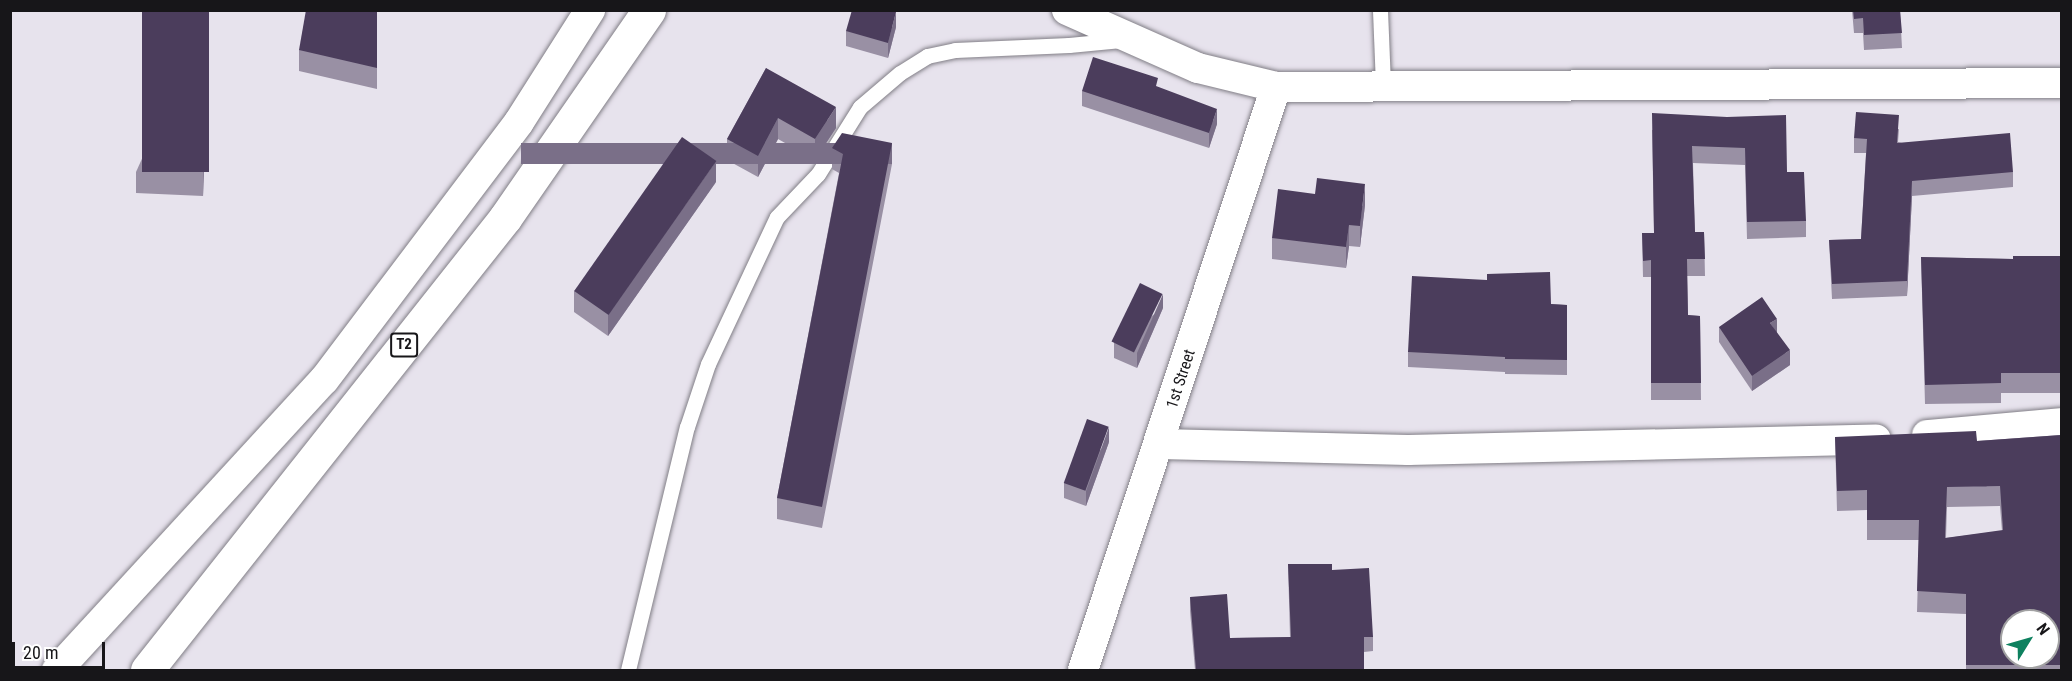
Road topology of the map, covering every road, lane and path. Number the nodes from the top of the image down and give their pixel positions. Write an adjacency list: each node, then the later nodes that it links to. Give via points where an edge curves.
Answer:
1 (591, 10): 11 (street, via 519,122 324,380)
2 (649, 10): 12 (highway, T2, via 505,218)
3 (1067, 10): 5 (street)
4 (1380, 10): 7 (lane)
5 (1128, 39): 8 (street, via 1198,68); 13 (lane, via 955,50 927,56 860,107 818,174 777,217 708,364 687,427)
6 (2061, 83): 7 (street)
7 (1383, 86): 8 (street)
8 (1276, 87): 10 (street, 1st Street)
9 (2061, 423): 10 (street, via 1836,440 1408,450)
10 (1160, 444): 14 (street, 1st Street)
11 (57, 670)
12 (147, 670)
13 (628, 670)
14 (1083, 670)

